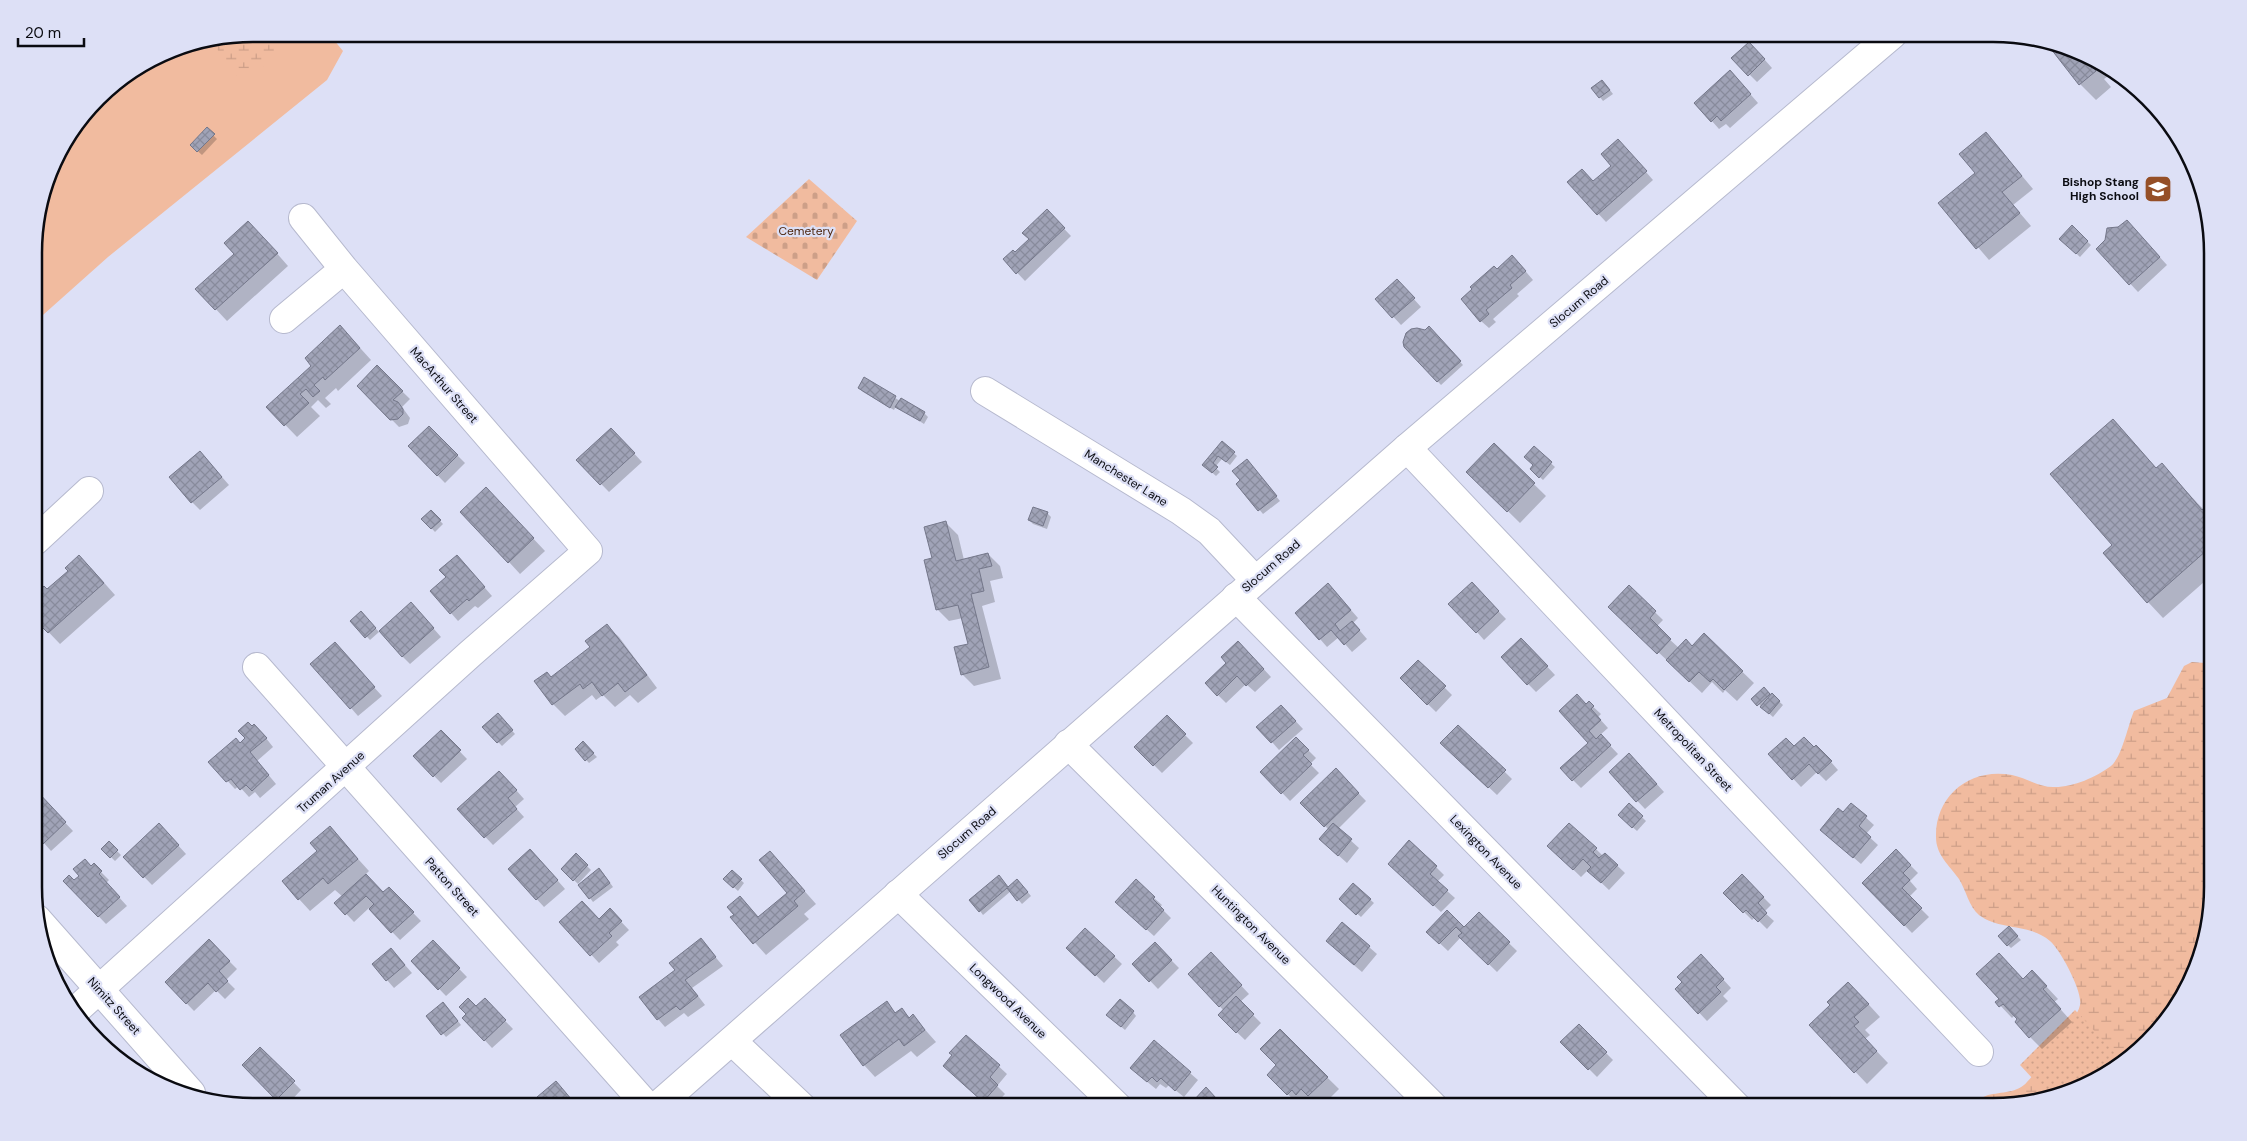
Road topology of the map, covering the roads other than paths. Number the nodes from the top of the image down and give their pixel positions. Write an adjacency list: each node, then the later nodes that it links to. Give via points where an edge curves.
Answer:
1 (1885, 42): 6 (street, Slocum Road)
2 (303, 218): 3 (street, MacArthur Street)
3 (344, 269): 4 (street); 9 (street, MacArthur Street)
4 (284, 319)
5 (985, 391): 10 (street, Manchester Lane, via 1209,531)
6 (1407, 448): 10 (street, Slocum Road); 19 (street, Metropolitan Street)
7 (89, 492): 8 (street)
8 (42, 535)
9 (588, 551): 13 (street, Truman Avenue)
10 (1245, 589): 12 (street, Slocum Road); 26 (street, Lexington Avenue)
11 (257, 666): 13 (street, Patton Street)
12 (1068, 744): 14 (street, Slocum Road); 25 (street, Huntington Avenue)
13 (346, 768): 16 (street, Truman Avenue); 21 (street, Patton Street)
14 (898, 894): 18 (street, Slocum Road); 24 (street, Longwood Avenue)
15 (48, 933): 16 (street, Nimitz Street)
16 (100, 990): 17 (street, Truman Avenue); 20 (street, Nimitz Street)
17 (80, 1007)
18 (732, 1041): 22 (street, Slocum Road); 23 (street)
19 (1979, 1052)
20 (186, 1087)
21 (640, 1098)
22 (666, 1098)
23 (792, 1098)
24 (1109, 1098)
25 (1425, 1098)
26 (1728, 1098)

